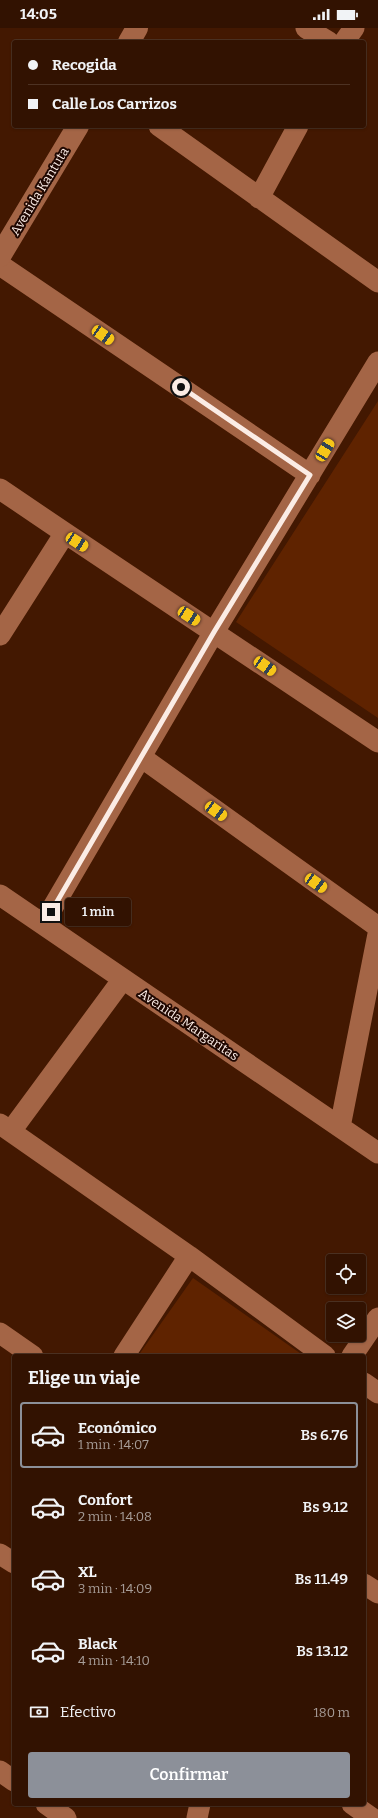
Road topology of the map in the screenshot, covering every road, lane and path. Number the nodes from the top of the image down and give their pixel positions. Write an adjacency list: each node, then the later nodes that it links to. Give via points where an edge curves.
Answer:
1 (137, 28): 4 (street)
2 (306, 28): 5 (street)
3 (354, 28): 6 (street)
4 (130, 40)
5 (326, 40)
6 (345, 40)
7 (77, 128): 11 (street, Avenida Kantuta)
8 (162, 128): 10 (street)
9 (297, 128): 10 (street)
10 (259, 198): 13 (street)
11 (0, 256)
12 (0, 265): 15 (street)
13 (378, 282)
14 (378, 362): 15 (street)
15 (310, 475): 18 (street)
16 (0, 489): 17 (street)
17 (65, 534): 18 (street); 19 (street)
18 (214, 632): 20 (street); 21 (street)
19 (0, 635)
20 (378, 742)
21 (141, 757): 23 (street); 24 (street)
22 (0, 895): 23 (street, Avenida Margaritas)
23 (43, 924): 26 (street, Avenida Margaritas)
24 (378, 927)
25 (378, 934): 27 (street)
26 (123, 979): 27 (street, Avenida Margaritas); 28 (street)
27 (340, 1127): 29 (street, Avenida Margaritas)
28 (5, 1128): 30 (street)
29 (378, 1154)
30 (189, 1256): 34 (street); 35 (street)
31 (378, 1318): 36 (street)
32 (0, 1333): 33 (street)
33 (30, 1354)
34 (125, 1354)
35 (322, 1354)
36 (353, 1354)
37 (366, 1384): 38 (street)
38 (378, 1393)
39 (0, 1554): 40 (street)
40 (12, 1562)
41 (366, 1585): 42 (street)
42 (378, 1593)
43 (0, 1771): 44 (street)
44 (12, 1780)
45 (49, 1806): 48 (street)
46 (200, 1806): 49 (street)
47 (355, 1806): 50 (street)
48 (66, 1818)
49 (197, 1818)
50 (372, 1818)

